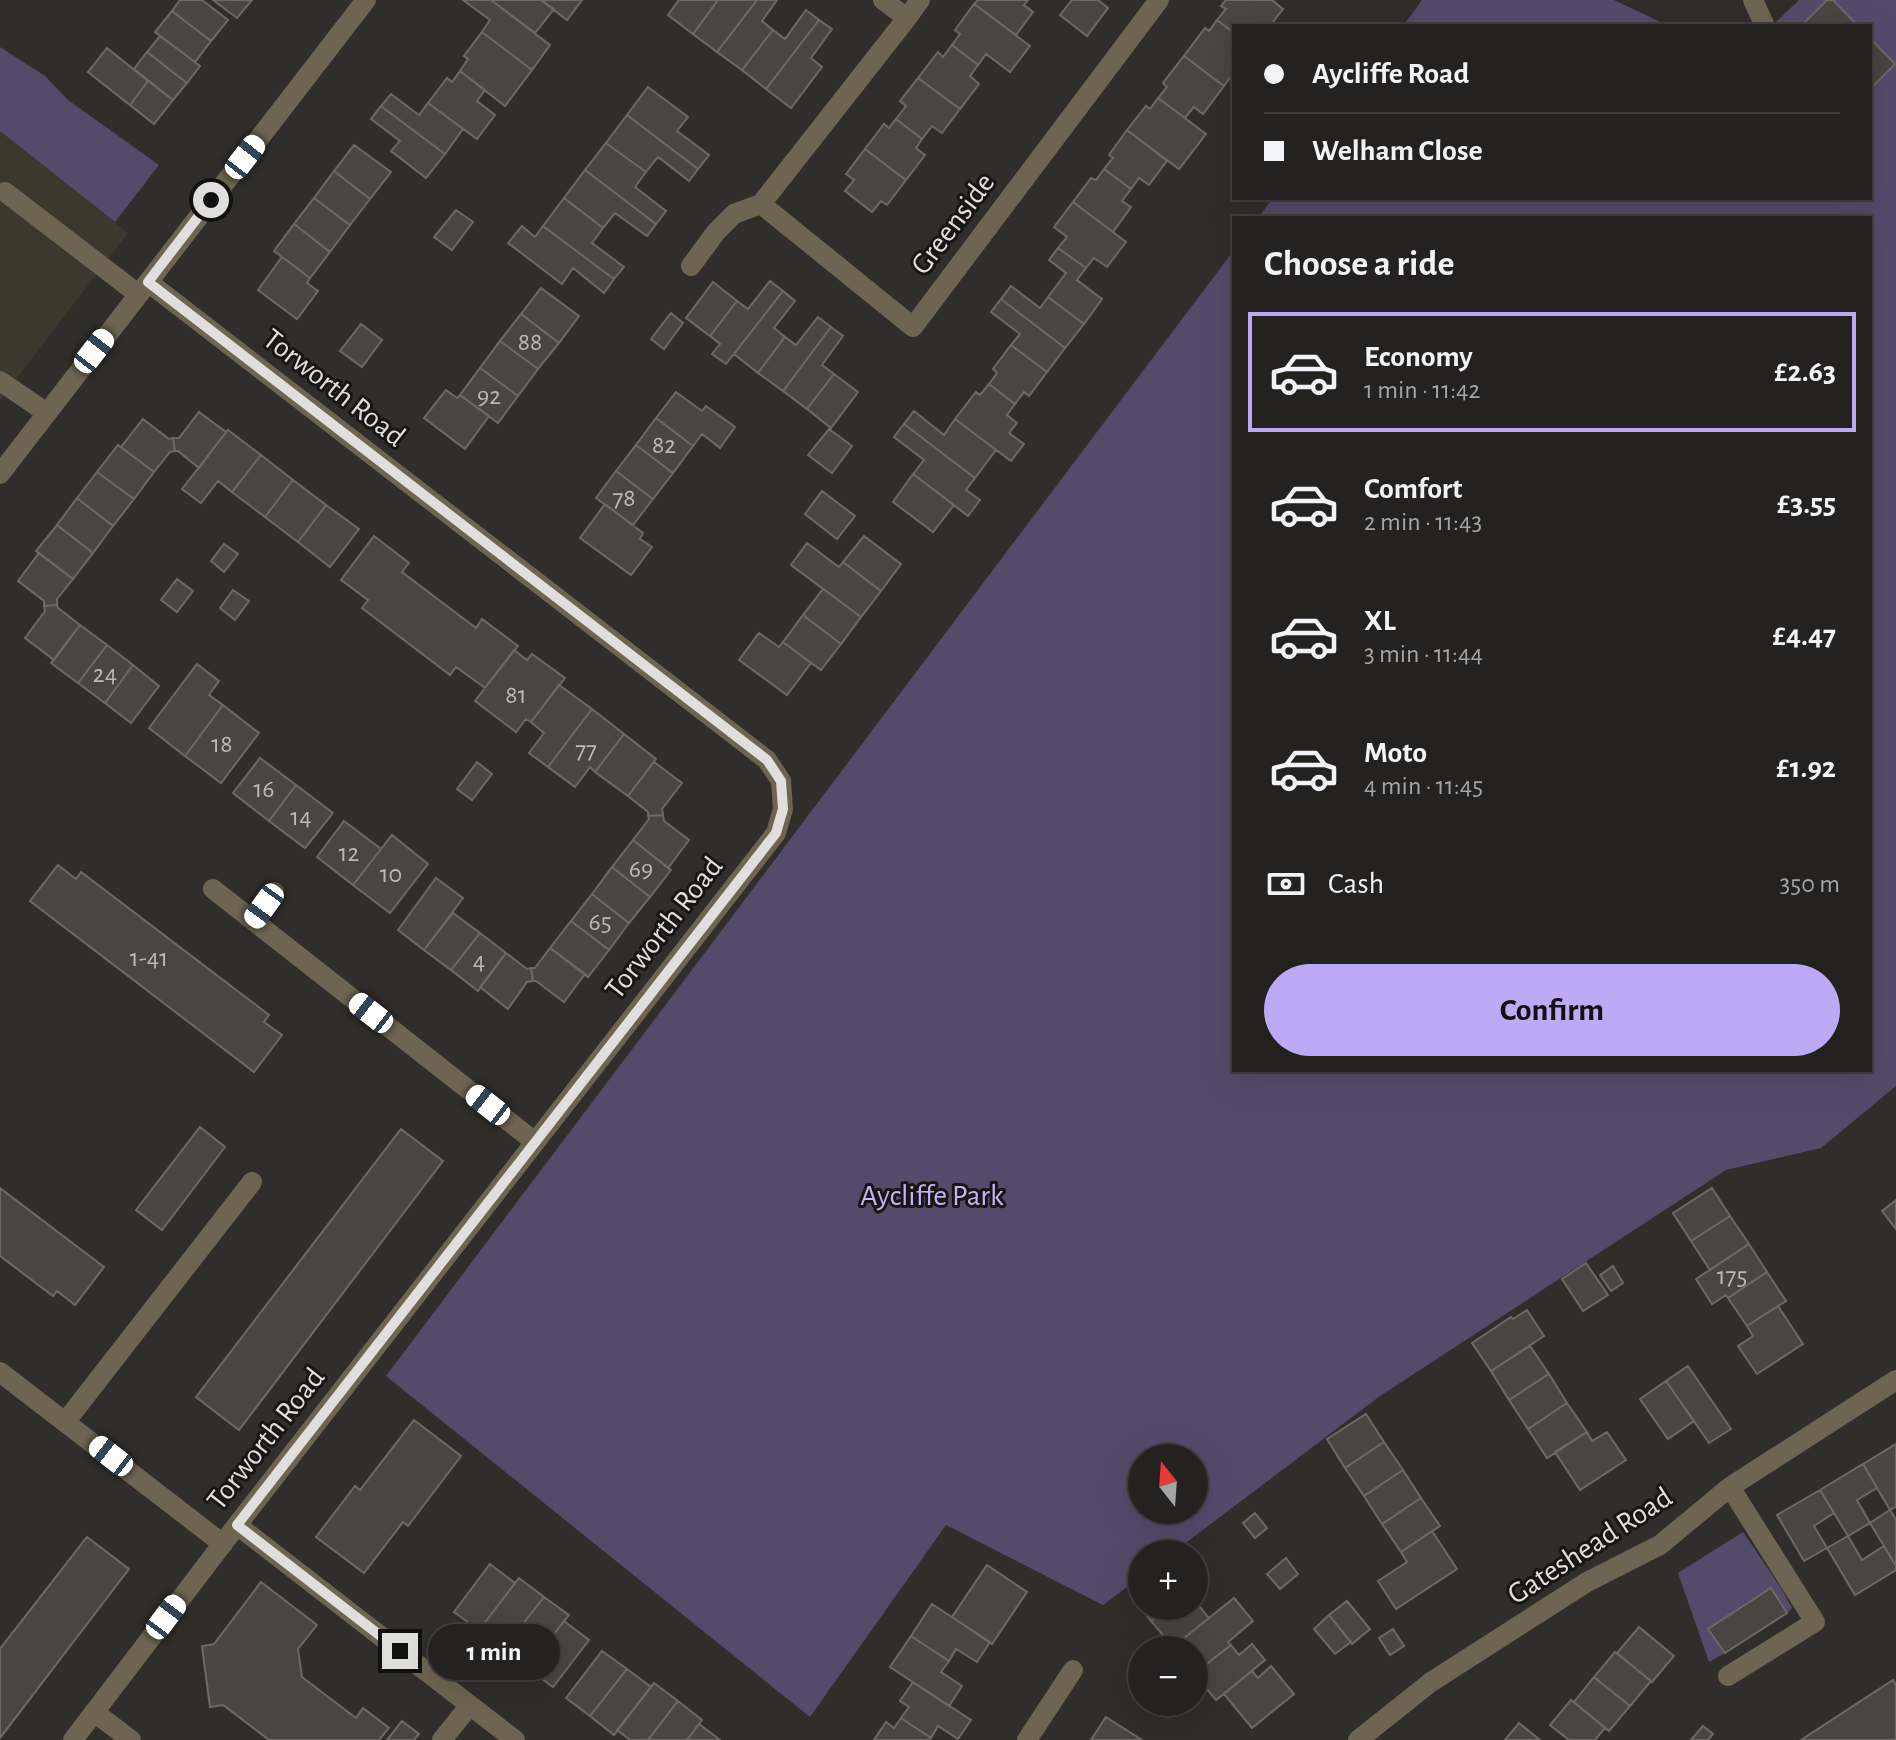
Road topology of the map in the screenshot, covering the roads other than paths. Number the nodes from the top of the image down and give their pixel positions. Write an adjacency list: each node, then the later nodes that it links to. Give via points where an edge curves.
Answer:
1 (366, 0): 11 (street)
2 (883, 0): 6 (street)
3 (920, 0): 6 (street)
4 (1159, 0): 9 (street, Greenside, via 913,327)
5 (1753, 0): 7 (street)
6 (907, 18): 9 (street)
7 (1764, 24)
8 (2, 197): 11 (street, Torworth Road)
9 (761, 204): 10 (street, via 734,214)
10 (691, 266)
11 (143, 288): 13 (street); 18 (street, Torworth Road, via 767,760 781,781 783,809 776,833)
12 (0, 381): 13 (street)
13 (47, 413): 14 (street)
14 (0, 474)
15 (213, 889): 17 (street)
16 (274, 892): 17 (street)
17 (254, 920): 18 (street)
18 (535, 1142): 24 (street, Torworth Road)
19 (252, 1182): 22 (street)
20 (0, 1372): 22 (street)
21 (1896, 1380): 23 (street, Gateshead Road)
22 (66, 1421): 25 (street)
23 (1730, 1487): 27 (street, via 1815,1622); 35 (street, Gateshead Road, via 1660,1545 1587,1582 1431,1682)
24 (237, 1525): 25 (street, Torworth Road); 28 (street)
25 (223, 1544): 29 (street, Torworth Road)
26 (1073, 1670): 34 (street)
27 (1728, 1676)
28 (470, 1705): 32 (street); 33 (street)
29 (94, 1712): 30 (street, Torworth Road); 31 (street)
30 (73, 1740)
31 (131, 1740)
32 (442, 1740)
33 (515, 1740)
34 (1027, 1740)
35 (1358, 1740)

